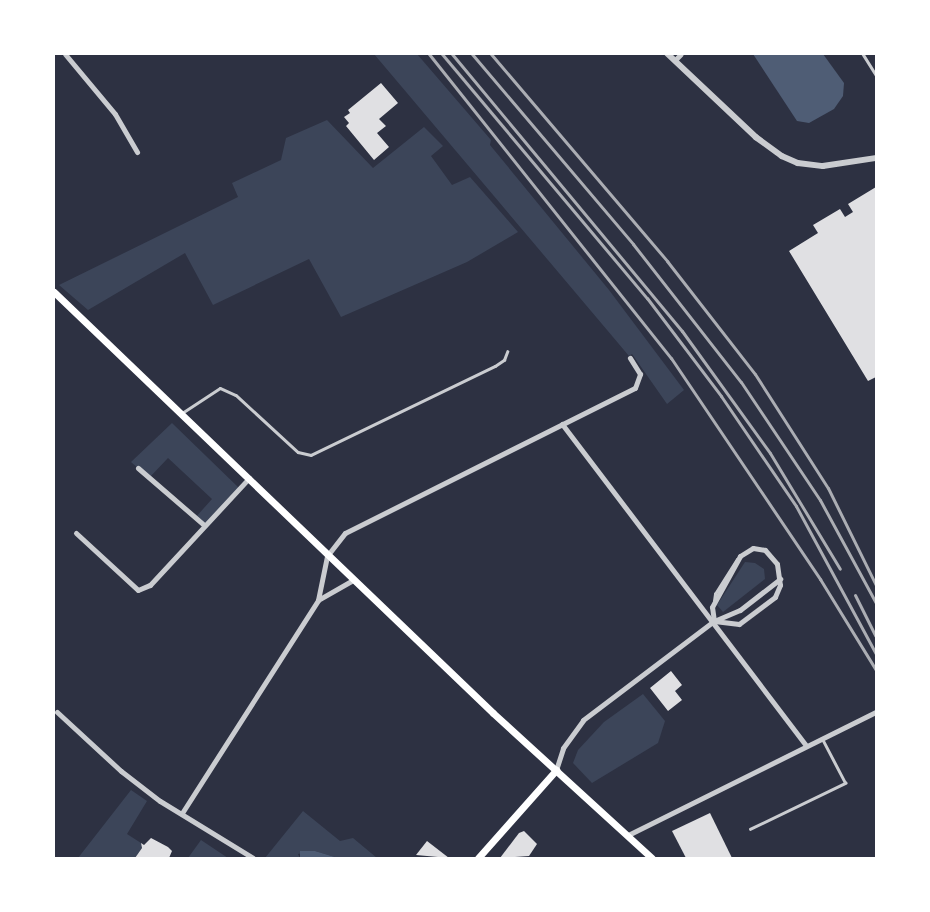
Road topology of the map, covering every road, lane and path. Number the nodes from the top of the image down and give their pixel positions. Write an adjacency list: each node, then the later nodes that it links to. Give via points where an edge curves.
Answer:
1 (65, 54): 7 (street, via 115,114)
2 (668, 54): 5 (street)
3 (681, 54): 5 (street)
4 (862, 54): 6 (lane)
5 (675, 60): 8 (street, via 756,137 782,156 798,163 823,166)
6 (876, 75)
7 (137, 152)
8 (876, 158)
9 (54, 292): 12 (main road)
10 (507, 352): 12 (lane, via 504,360 495,366 311,454 298,452 236,395 220,388)
11 (630, 358): 13 (street, via 640,374 635,388)
12 (181, 414): 15 (main road)
13 (562, 424): 18 (street, via 345,533); 22 (street)
14 (138, 468): 16 (street)
15 (250, 478): 16 (street); 18 (main road)
16 (204, 525): 17 (street, via 150,585 138,590)
17 (76, 532)
18 (327, 556): 20 (main road); 21 (street)
19 (780, 579): 22 (street, via 740,610); 22 (street, via 775,597 739,624); 22 (street, via 778,564 765,550 753,548 740,556 713,604)
20 (353, 580): 21 (street); 27 (main road)
21 (318, 600): 28 (street)
22 (714, 621): 26 (street); 27 (street, via 583,720 563,748)
23 (57, 712): 28 (street, via 121,771)
24 (876, 712): 25 (street)
25 (821, 738): 26 (street); 29 (lane, via 845,783)
26 (806, 745): 30 (street)
27 (556, 770): 30 (main road); 32 (main road)
28 (182, 814): 31 (street)
29 (750, 829)
30 (628, 836): 33 (main road)
31 (250, 858)
32 (478, 858)
33 (652, 858)

